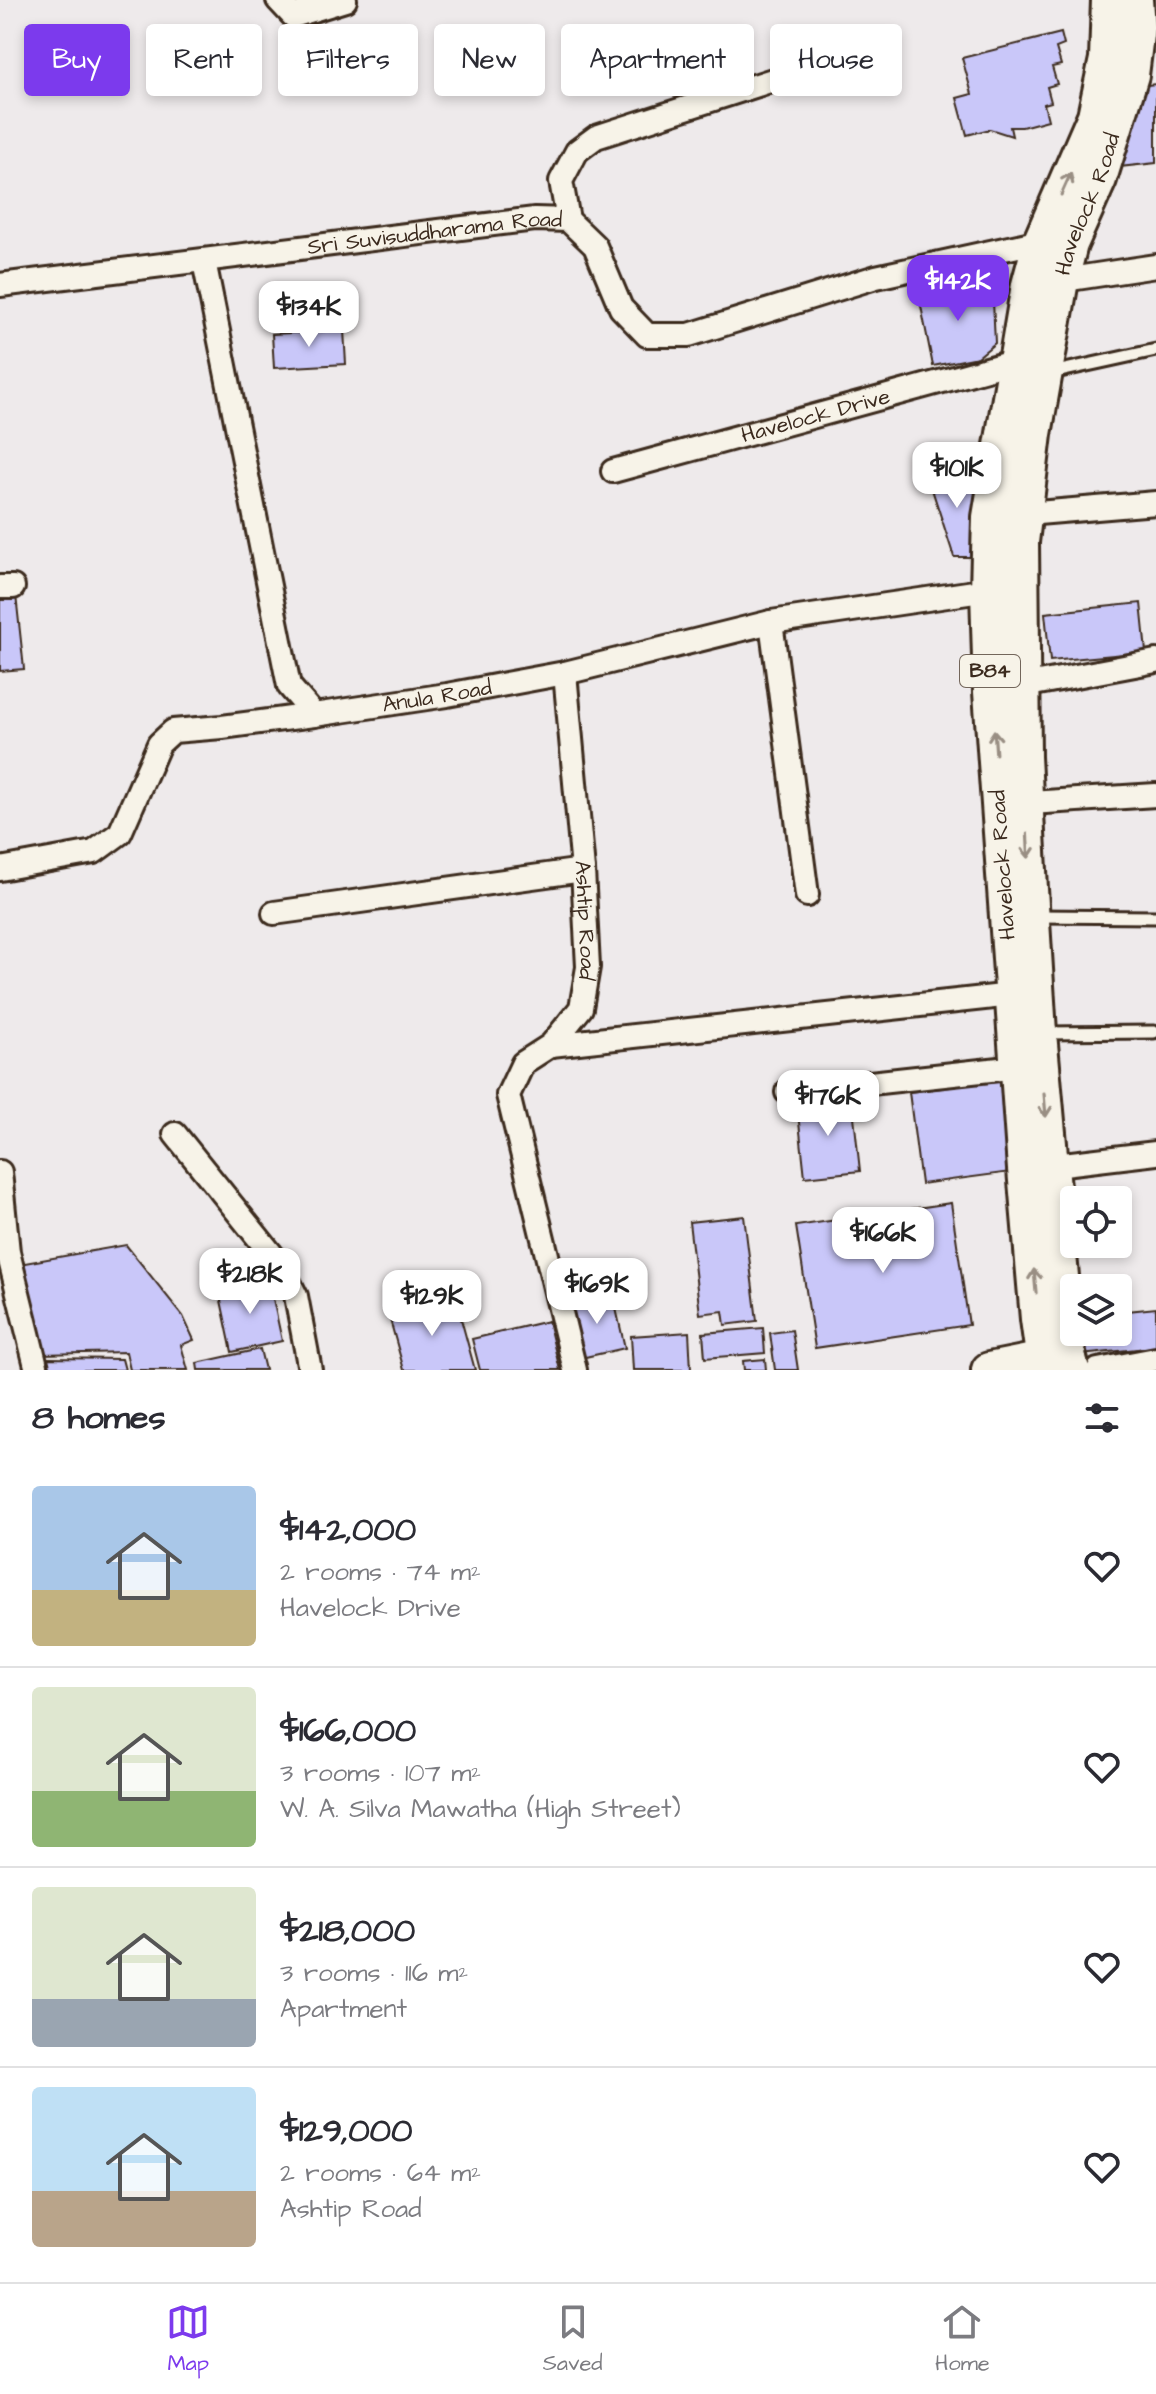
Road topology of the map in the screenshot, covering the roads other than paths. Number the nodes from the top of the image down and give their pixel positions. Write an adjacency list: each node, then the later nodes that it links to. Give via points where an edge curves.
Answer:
1 (278, 0): 2 (street, via 293,16)
2 (345, 0)
3 (1109, 0): 7 (main road, Havelock Road / B84, one-way to 3, via 1095,116 1107,59)
4 (1135, 0): 7 (main road, Havelock Road / B84, via 1131,75 1099,179)
5 (770, 81): 6 (street, via 596,137 577,151 561,181)
6 (568, 220): 7 (street, Sri Suvisuddharama Road, via 595,246 621,308 647,335 689,335 876,277); 8 (street, Sri Suvisuddharama Road, via 535,219)
7 (1055, 243): 10 (main road, Havelock Road / B84)
8 (204, 261): 11 (street, Sri Suvisuddharama Road); 24 (street, via 289,686)
9 (1156, 266): 10 (street)
10 (1045, 283): 13 (main road, Havelock Road / B84)
11 (0, 285)
12 (1156, 350): 13 (lane)
13 (1030, 369): 14 (street, Havelock Drive); 16 (main road, Havelock Road / B84); 17 (main road, Havelock Road / B84)
14 (613, 471)
15 (1156, 503): 16 (street)
16 (1024, 514): 17 (street); 19 (main road, Havelock Road / B84)
17 (990, 517): 18 (main road, Havelock Road / B84)
18 (988, 590): 19 (street, Anula Road); 20 (street, Anula Road); 23 (main road, Havelock Road / B84)
19 (1022, 592): 23 (main road, Havelock Road / B84)
20 (771, 622): 22 (street, Anula Road); 29 (street)
21 (1156, 661): 23 (street)
22 (565, 673): 24 (street, Anula Road); 28 (street, Ashtip Road)
23 (1007, 689): 26 (main road, Havelock Road / B84)
24 (314, 715): 27 (street, Anula Road, via 173,731 159,744 120,833 94,852)
25 (1156, 795): 26 (street)
26 (1013, 804): 31 (main road, Havelock Road / B84, one-way to 31); 33 (main road, Havelock Road / B84)
27 (0, 869)
28 (583, 870): 30 (street); 36 (street, Ashtip Road, via 588,967 581,1008)
29 (807, 895)
30 (274, 913)
31 (1032, 916): 32 (lane); 35 (main road, Havelock Road / B84)
32 (1156, 917)
33 (1012, 995): 35 (main road, Havelock Road / B84); 36 (street)
34 (1154, 1032): 35 (lane)
35 (1026, 1033): 37 (main road, Havelock Road / B84); 41 (main road, Havelock Road / B84, one-way to 41)
36 (551, 1045): 47 (street, Ashtip Road, via 523,1063 508,1095)
37 (1018, 1067): 38 (street); 41 (main road, Havelock Road / B84)
38 (787, 1092)
39 (175, 1134): 46 (street, via 281,1266 296,1296)
40 (1156, 1153): 41 (street)
41 (1038, 1168): 44 (main road, Havelock Road / B84)
42 (0, 1172): 45 (street, via 8,1252)
43 (1156, 1359): 49 (street)
44 (1057, 1363): 48 (main road)
45 (37, 1370)
46 (310, 1370)
47 (575, 1370)
48 (989, 1370)
49 (1098, 1370)

